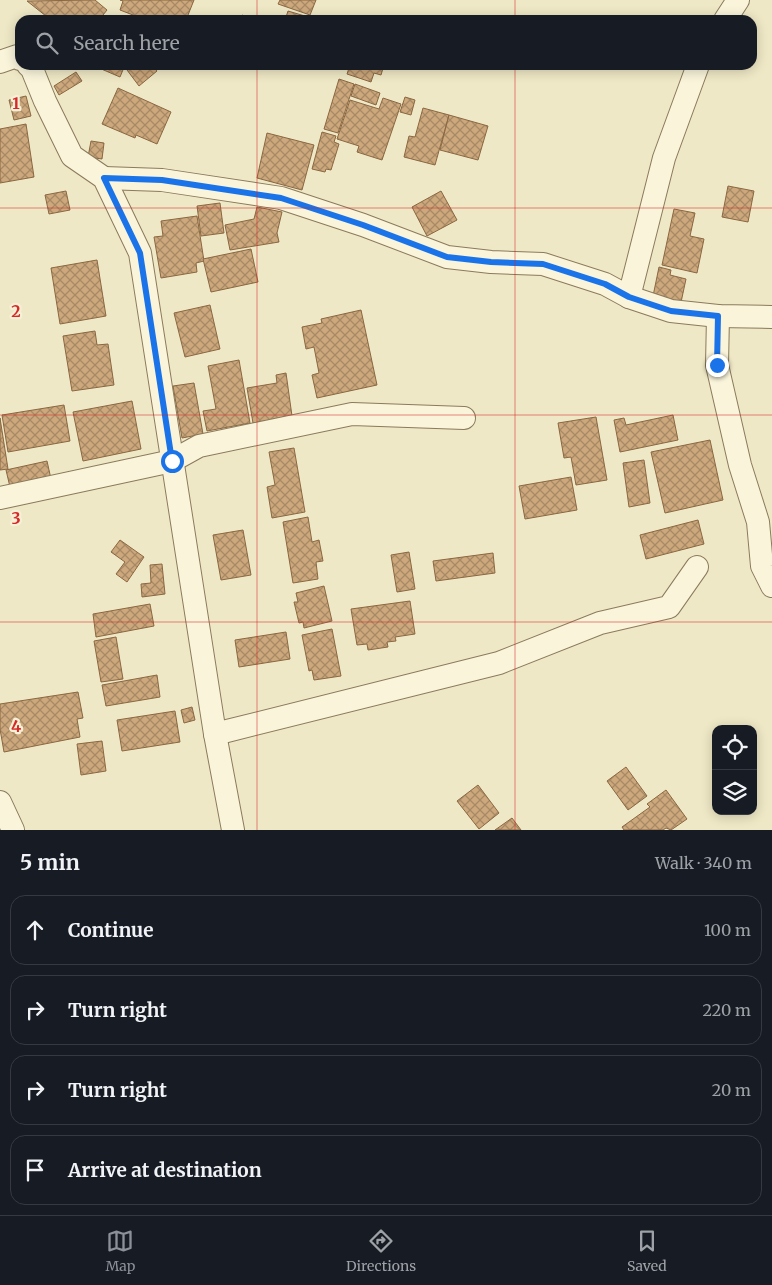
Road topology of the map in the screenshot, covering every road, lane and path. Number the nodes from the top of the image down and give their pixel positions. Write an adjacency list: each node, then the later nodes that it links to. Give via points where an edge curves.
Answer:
1 (738, 0): 2 (street)
2 (728, 15)
3 (32, 70): 5 (street, via 72,156)
4 (696, 70): 6 (street, via 664,158)
5 (104, 178): 6 (street, via 162,180 281,198 447,257 543,264 605,284); 10 (street, via 140,253)
6 (629, 297): 7 (street, via 671,311)
7 (718, 316): 8 (street); 13 (street, via 717,365 740,465 758,522 762,566)
8 (772, 317)
9 (464, 418): 10 (street, via 352,414 199,446)
10 (172, 461): 11 (street); 14 (street)
11 (0, 498)
12 (698, 567): 14 (street, via 669,607 600,623 499,663)
13 (772, 586)
14 (215, 734): 17 (street)
15 (0, 802): 16 (street)
16 (13, 830)
17 (233, 830)

